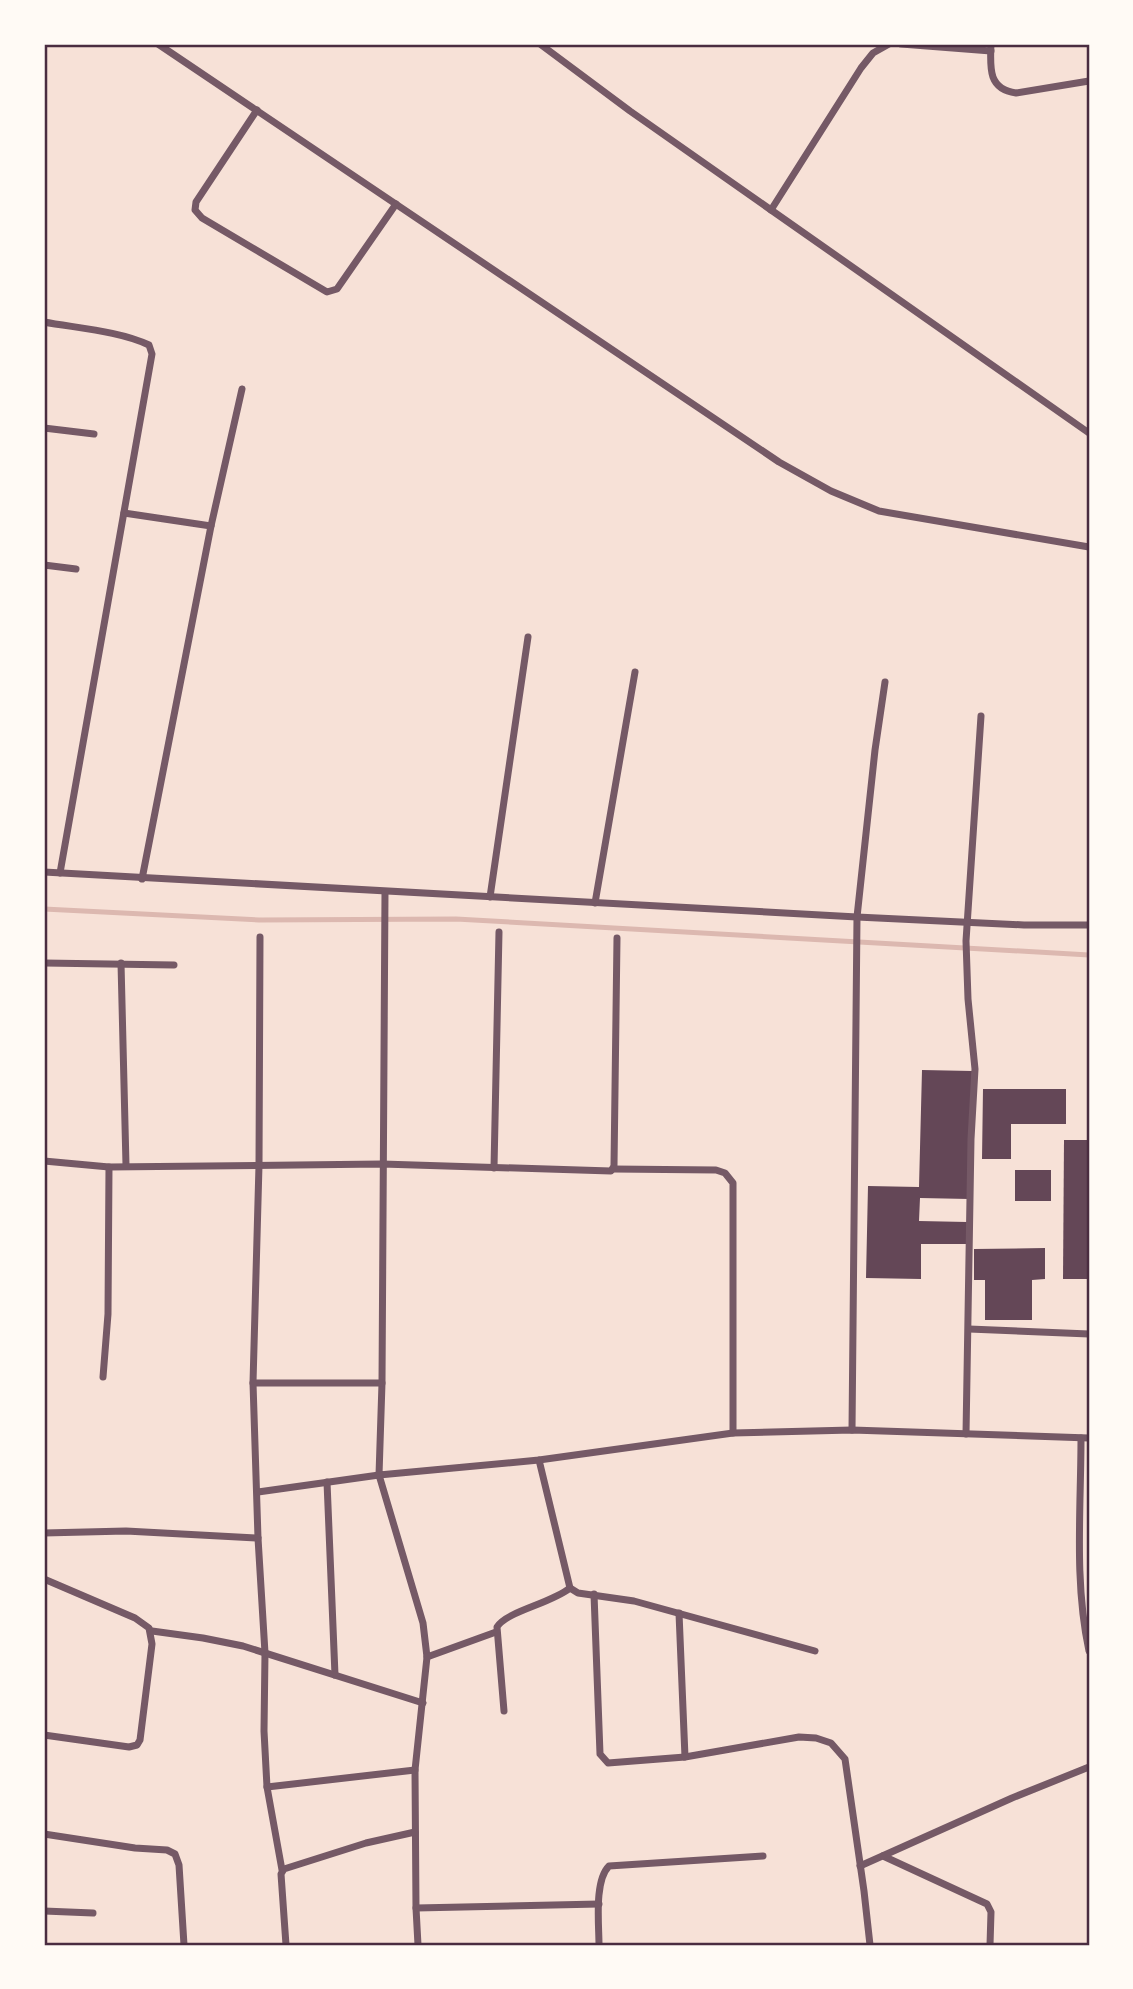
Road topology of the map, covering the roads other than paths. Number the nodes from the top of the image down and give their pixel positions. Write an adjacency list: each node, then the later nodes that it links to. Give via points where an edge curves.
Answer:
1 (158, 44): 7 (street)
2 (540, 44): 9 (street)
3 (888, 44): 9 (street, via 861,68)
4 (901, 44): 5 (street)
5 (991, 47): 6 (street, via 994,84 1004,92)
6 (1089, 81)
7 (257, 110): 8 (street); 8 (street, via 196,202 195,210 202,218 327,292 337,289)
8 (396, 204): 17 (street, via 779,462 831,491 879,511)
9 (771, 209): 13 (street)
10 (44, 323): 15 (street, via 119,336 150,349)
11 (242, 389): 16 (street)
12 (44, 428): 14 (street)
13 (1089, 433)
14 (94, 434)
15 (124, 513): 16 (street); 25 (street)
16 (211, 526): 26 (street)
17 (1089, 547)
18 (44, 565): 19 (street)
19 (76, 569)
20 (528, 637): 28 (street)
21 (635, 673): 29 (street)
22 (885, 682): 30 (street)
23 (981, 716): 31 (street)
24 (44, 873): 25 (street)
25 (61, 873): 26 (street)
26 (142, 879): 27 (street)
27 (386, 892): 28 (street); 40 (street)
28 (490, 897): 29 (street)
29 (595, 903): 30 (street)
30 (857, 917): 31 (street); 51 (street)
31 (967, 922): 32 (street); 46 (street, via 975,1069)
32 (1089, 925)
33 (499, 932): 44 (street)
34 (260, 937): 42 (street)
35 (617, 937): 45 (street)
36 (121, 963): 37 (street); 38 (street); 41 (street)
37 (44, 964)
38 (174, 965)
39 (44, 1161): 43 (street)
40 (382, 1164): 42 (street); 44 (street); 50 (street)
41 (126, 1165): 42 (street); 43 (street)
42 (259, 1165): 49 (street)
43 (109, 1167): 48 (street)
44 (494, 1168): 45 (street)
45 (613, 1169): 52 (street, via 716,1170 733,1183)
46 (969, 1329): 47 (street); 53 (street)
47 (1089, 1334)
48 (103, 1377)
49 (253, 1383): 50 (street); 58 (street)
50 (382, 1383): 56 (street)
51 (852, 1430): 52 (street); 53 (street)
52 (733, 1433): 55 (street)
53 (966, 1434): 54 (street)
54 (1085, 1438): 68 (street, via 1081,1579)
55 (539, 1460): 56 (street); 62 (street)
56 (379, 1475): 57 (street); 70 (street, via 423,1623)
57 (327, 1482): 58 (street); 71 (street)
58 (258, 1492): 60 (street)
59 (44, 1533): 60 (street, via 126,1531)
60 (258, 1538): 69 (street)
61 (44, 1579): 65 (street, via 135,1618)
62 (570, 1588): 63 (street); 66 (street, via 550,1602 505,1617)
63 (594, 1594): 64 (street); 75 (street, via 601,1758 608,1763)
64 (679, 1613): 67 (street); 75 (street)
65 (152, 1631): 69 (street); 74 (street, via 137,1745)
66 (496, 1632): 70 (street); 73 (street)
67 (815, 1651)
68 (1089, 1651)
69 (265, 1653): 71 (street); 78 (street)
70 (427, 1657): 72 (street)
71 (335, 1675): 72 (street)
72 (423, 1703): 77 (street)
73 (504, 1711)
74 (44, 1735)
75 (685, 1757): 83 (street, via 799,1737 831,1743 845,1759)
76 (1089, 1767): 82 (street)
77 (415, 1770): 78 (street); 79 (street)
78 (267, 1787): 84 (street)
79 (415, 1832): 84 (street); 86 (street)
80 (44, 1833): 89 (street, via 175,1854)
81 (763, 1856): 85 (street, via 609,1866 602,1876)
82 (883, 1856): 83 (street); 94 (street, via 988,1904)
83 (860, 1866): 93 (street)
84 (282, 1870): 90 (street)
85 (599, 1904): 86 (street); 92 (street)
86 (416, 1908): 91 (street)
87 (44, 1911): 88 (street)
88 (93, 1913)
89 (184, 1945)
90 (286, 1945)
91 (418, 1945)
92 (599, 1945)
93 (870, 1945)
94 (990, 1945)

